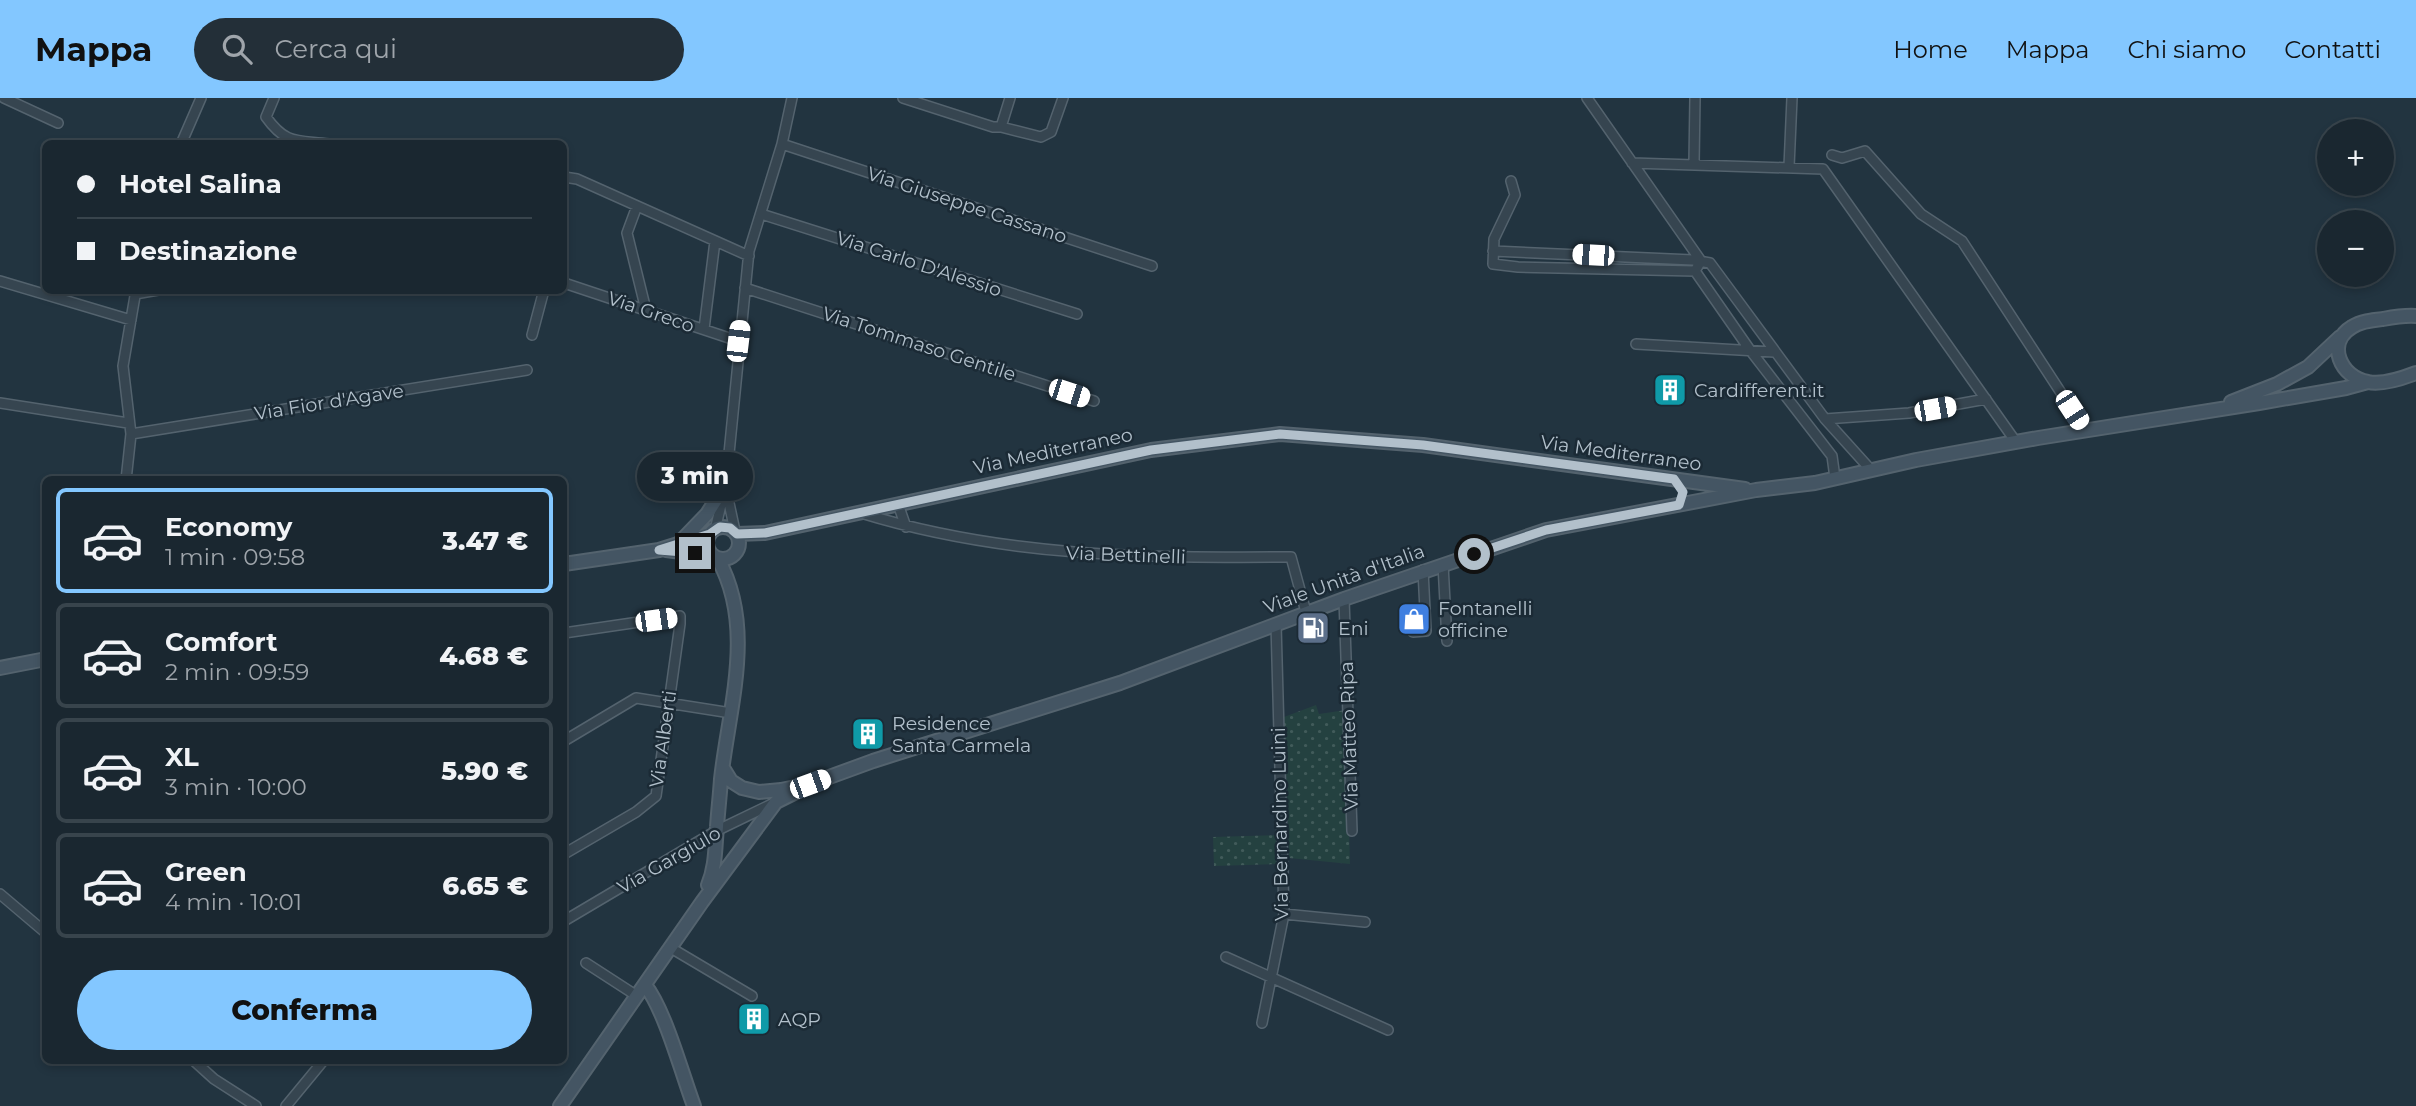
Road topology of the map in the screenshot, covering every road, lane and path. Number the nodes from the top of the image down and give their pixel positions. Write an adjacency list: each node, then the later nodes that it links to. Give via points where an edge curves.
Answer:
1 (4, 98): 11 (street)
2 (201, 98): 13 (street)
3 (274, 98): 14 (street, via 266,117 276,131)
4 (792, 98): 15 (street)
5 (903, 98): 12 (street)
6 (1010, 98): 12 (street)
7 (1063, 98): 12 (street, via 1051,132 1041,136)
8 (1587, 98): 17 (street)
9 (1695, 98): 18 (street)
10 (1792, 98): 19 (street)
11 (58, 123)
12 (1001, 127)
13 (183, 140)
14 (295, 140)
15 (782, 144): 23 (street); 28 (street, Via Giuseppe Cassano)
16 (1832, 155): 57 (street, via 1842,158 1865,151 1921,214 1962,241)
17 (1632, 163): 18 (street); 27 (street)
18 (1695, 163): 19 (street)
19 (1789, 167): 51 (street, via 1823,169)
20 (567, 177): 22 (street)
21 (1511, 181): 25 (street, via 1515,195 1494,239)
22 (637, 206): 24 (street); 37 (street, via 627,233)
23 (761, 214): 26 (street); 38 (street, Via Carlo D'Alessio)
24 (715, 241): 26 (street); 41 (street)
25 (1493, 254): 27 (street); 29 (street, via 1493,264 1518,267)
26 (748, 257): 32 (street)
27 (1701, 261): 29 (street); 47 (street, via 1710,263)
28 (1152, 266)
29 (1695, 271): 46 (street)
30 (0, 281): 33 (street)
31 (567, 284): 37 (street, Via Greco)
32 (745, 288): 44 (street); 52 (street, Via Tommaso Gentile)
33 (42, 294)
34 (44, 294): 40 (street)
35 (135, 294): 40 (street)
36 (543, 294): 42 (street)
37 (646, 310): 41 (street, Via Greco)
38 (1077, 314)
39 (2416, 316): 43 (main road, Viale Unità d'Italia, via 2364,322)
40 (131, 320): 56 (street, via 123,366)
41 (704, 329): 44 (street, Via Greco)
42 (532, 335)
43 (2340, 337): 50 (main road, via 2341,365); 54 (main road, Viale Unità d'Italia, via 2308,367)
44 (738, 341): 64 (street)
45 (1636, 344): 46 (street)
46 (1750, 351): 47 (street); 62 (street, via 1832,456)
47 (1774, 352): 55 (street)
48 (527, 370): 58 (street, Via Fior d'Agave)
49 (2415, 374): 50 (main road, Viale Unità d'Italia)
50 (2368, 383): 54 (main road, Viale Unità d'Italia)
51 (1986, 399): 55 (street, via 1909,413); 59 (street)
52 (1094, 401)
53 (0, 403): 56 (street)
54 (2208, 410): 57 (main road, Viale Unità d'Italia)
55 (1825, 419): 60 (street)
56 (128, 423): 58 (street)
57 (2086, 430): 59 (main road, Viale Unità d'Italia)
58 (131, 434): 61 (street)
59 (2016, 442): 60 (main road, Viale Unità d'Italia)
60 (1871, 470): 62 (main road, Viale Unità d'Italia)
61 (126, 476)
62 (1835, 478): 65 (main road, Viale Unità d'Italia)
63 (1674, 479): 65 (main road, Via Mediterraneo); 66 (main road, Via Mediterraneo, via 1423,445 1280,434 1151,450); 67 (main road, via 1683,492)
64 (726, 484): 70 (street); 71 (street); 72 (main road, via 707,514)
65 (1756, 490): 67 (main road, Viale Unità d'Italia)
66 (898, 504): 68 (main road, Via Mediterraneo); 69 (street)
67 (1679, 505): 76 (main road, Viale Unità d'Italia, via 1546,530)
68 (858, 513): 69 (street, Via Bettinelli); 71 (main road, Via Mediterraneo, via 765,533)
69 (906, 527): 79 (street, Via Bettinelli, via 1046,551 1157,558 1291,557)
70 (712, 532): 71 (main road, via 725,527); 72 (main road); 74 (main road, via 708,548)
71 (736, 533): 74 (main road, via 740,544 736,553 728,559)
72 (678, 543): 73 (main road)
73 (659, 550): 74 (main road); 75 (main road)
74 (715, 557): 87 (main road, via 729,581 734,607 739,657)
75 (567, 564)
76 (1443, 564): 77 (main road, Viale Unità d'Italia); 83 (street, Viale Unità d'Italia)
77 (1423, 570): 78 (main road, Viale Unità d'Italia); 81 (street, Viale Unità d'Italia, via 1426,631)
78 (1344, 598): 79 (main road, Viale Unità d'Italia); 93 (street, Via Matteo Ripa)
79 (1306, 612): 80 (main road, Viale Unità d'Italia)
80 (1276, 624): 90 (main road, Viale Unità d'Italia, via 1120,683); 97 (street, Via Bernardino Luini)
81 (1413, 632)
82 (567, 633): 86 (street, Via Alberti, via 680,616)
83 (1447, 641)
84 (42, 660): 85 (main road)
85 (0, 668)
86 (668, 701): 87 (street); 88 (street, via 636,698); 94 (street, Via Alberti, via 656,796)
87 (731, 713): 89 (main road)
88 (567, 739)
89 (723, 768): 90 (main road, Viale Unità d'Italia, via 731,781 759,792); 92 (main road)
90 (810, 784): 91 (main road)
91 (776, 802): 92 (street, Via Gargiulo); 96 (main road)
92 (716, 831): 96 (main road, via 714,872); 98 (street, Via Gargiulo)
93 (1352, 831)
94 (567, 852)
95 (0, 894): 100 (street)
96 (702, 902): 101 (main road)
97 (1284, 914): 99 (street); 104 (street, Via Bernardino Luini)
98 (567, 919)
99 (1365, 922)
100 (42, 930)
101 (671, 948): 105 (main road); 106 (street)
102 (1226, 957): 104 (street)
103 (586, 963): 105 (street)
104 (1271, 977): 107 (street, Via Bernardino Luini); 108 (street)
105 (641, 990): 113 (main road); 114 (main road, via 651,992)
106 (752, 996)
107 (1262, 1023)
108 (1388, 1030)
109 (197, 1064): 111 (street)
110 (321, 1064): 112 (street)
111 (256, 1106)
112 (286, 1106)
113 (560, 1106)
114 (694, 1106)

